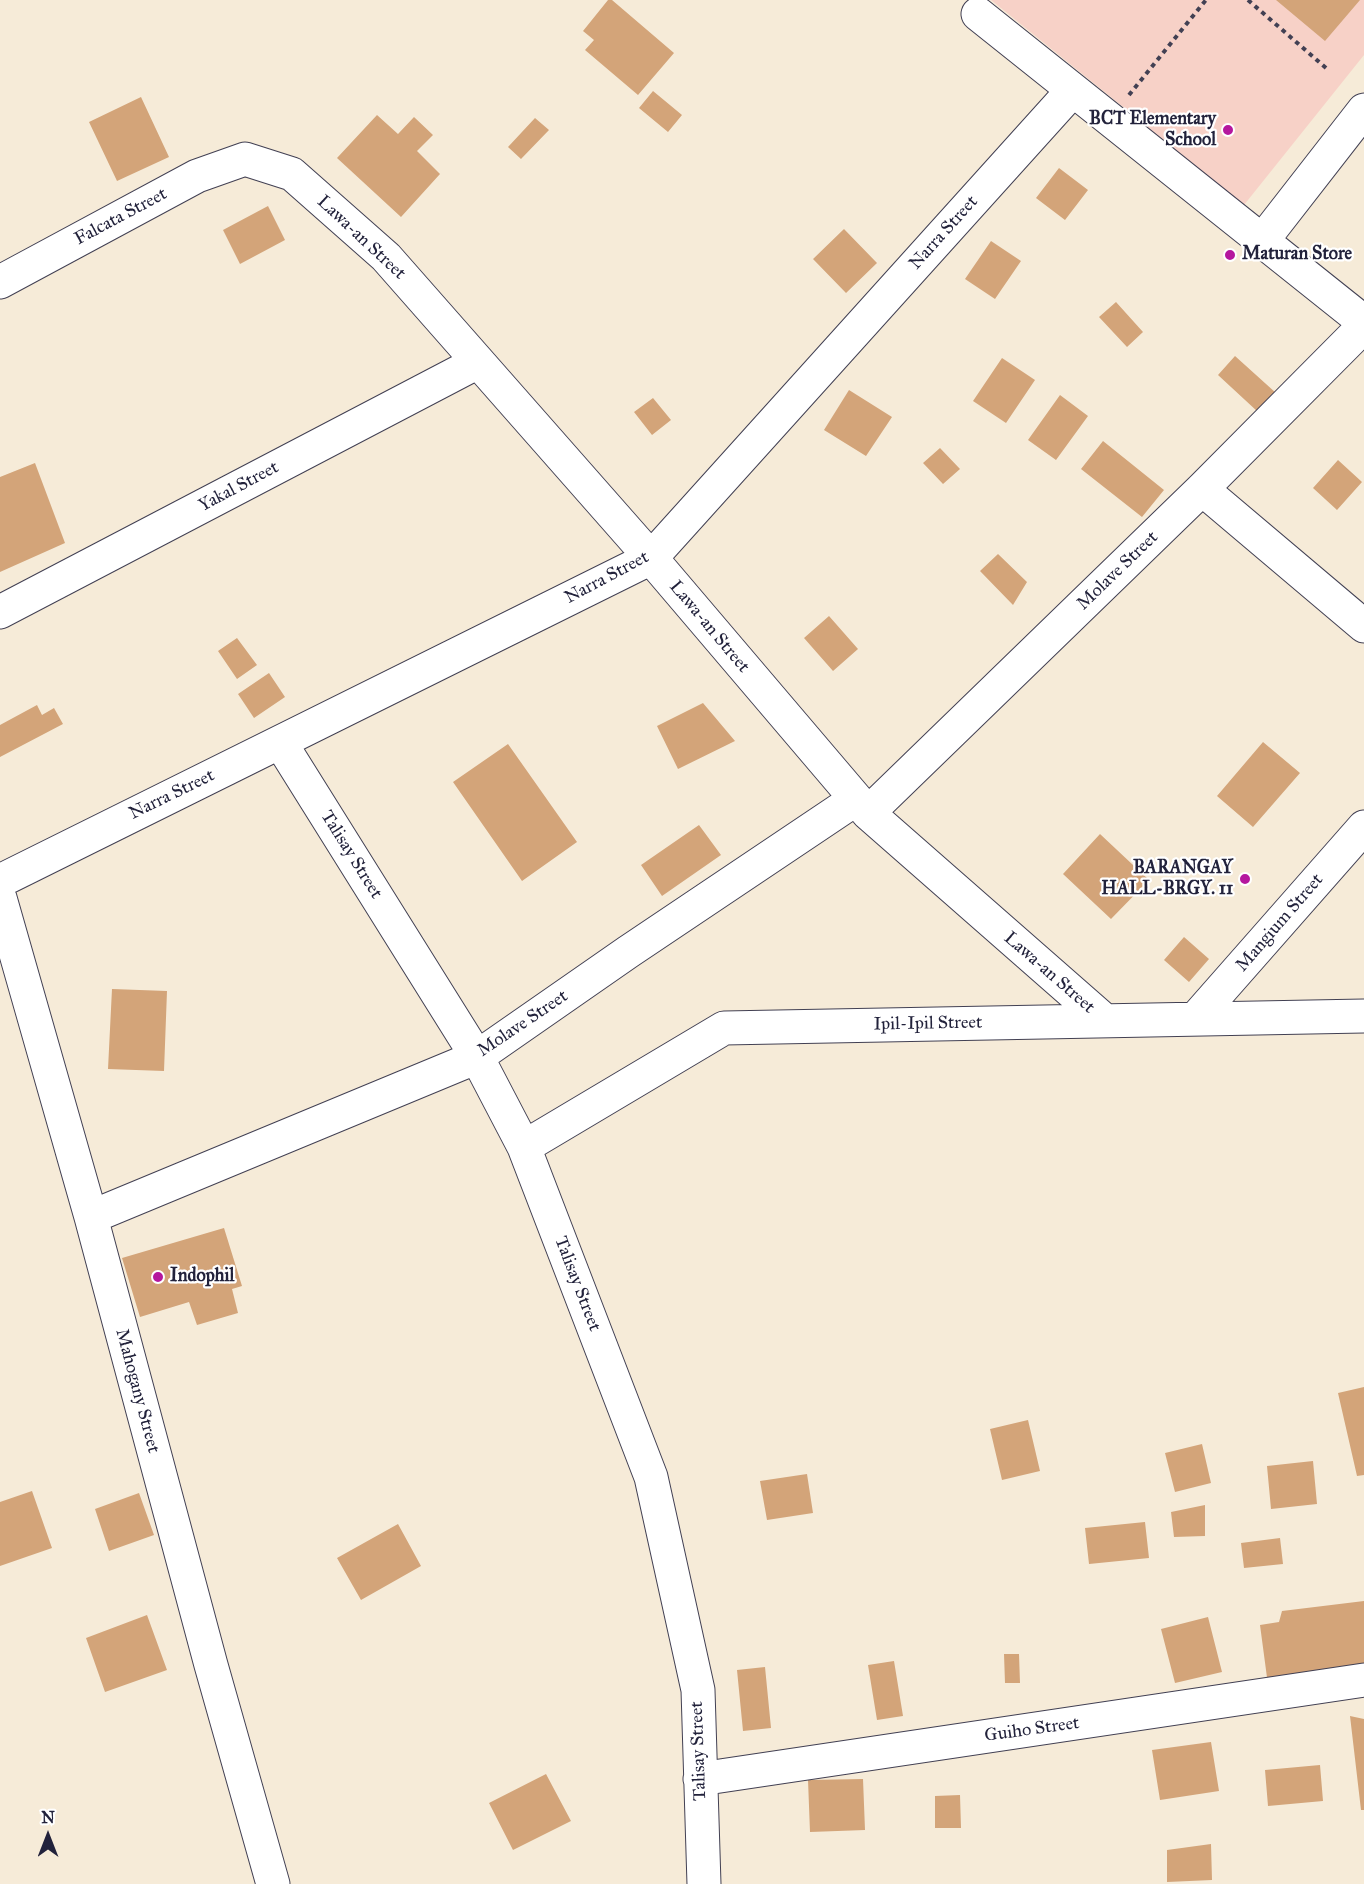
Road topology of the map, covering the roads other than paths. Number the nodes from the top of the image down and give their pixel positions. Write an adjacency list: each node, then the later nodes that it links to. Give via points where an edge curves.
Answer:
1 (978, 14): 2 (street)
2 (1073, 90): 5 (street); 10 (street, Narra Street)
3 (1364, 110): 5 (street)
4 (245, 159): 6 (street, Falcata Street, via 196,176); 8 (street, Lawa-an Street, via 292,174 386,257)
5 (1262, 241): 7 (street)
6 (0, 282)
7 (1364, 324): 9 (street, Molave Street)
8 (478, 363): 10 (street, Lawa-an Street); 11 (street, Yakal Street)
9 (1202, 489): 12 (street); 14 (street, Molave Street)
10 (651, 558): 13 (street, Narra Street); 14 (street, Lawa-an Street)
11 (0, 612)
12 (1364, 626)
13 (280, 742): 16 (street, Narra Street); 21 (street, Talisay Street)
14 (862, 806): 20 (street, Lawa-an Street); 21 (street, Molave Street, via 628,952)
15 (1364, 827): 19 (street, Mangium Street)
16 (0, 881)
17 (0, 898): 23 (street, Mahogany Street)
18 (1364, 1016): 19 (street, Ipil-Ipil Street)
19 (1196, 1018): 20 (street, Ipil-Ipil Street)
20 (1104, 1020): 22 (street, Ipil-Ipil Street, via 724,1028)
21 (477, 1056): 22 (street, Talisay Street); 23 (street, Molave Street)
22 (524, 1147): 25 (street, Talisay Street, via 651,1477 698,1690)
23 (91, 1217): 26 (street, Mahogany Street)
24 (1364, 1680): 25 (street, Guiho Street)
25 (700, 1779): 27 (street, Talisay Street)
26 (273, 1884)
27 (704, 1884)

